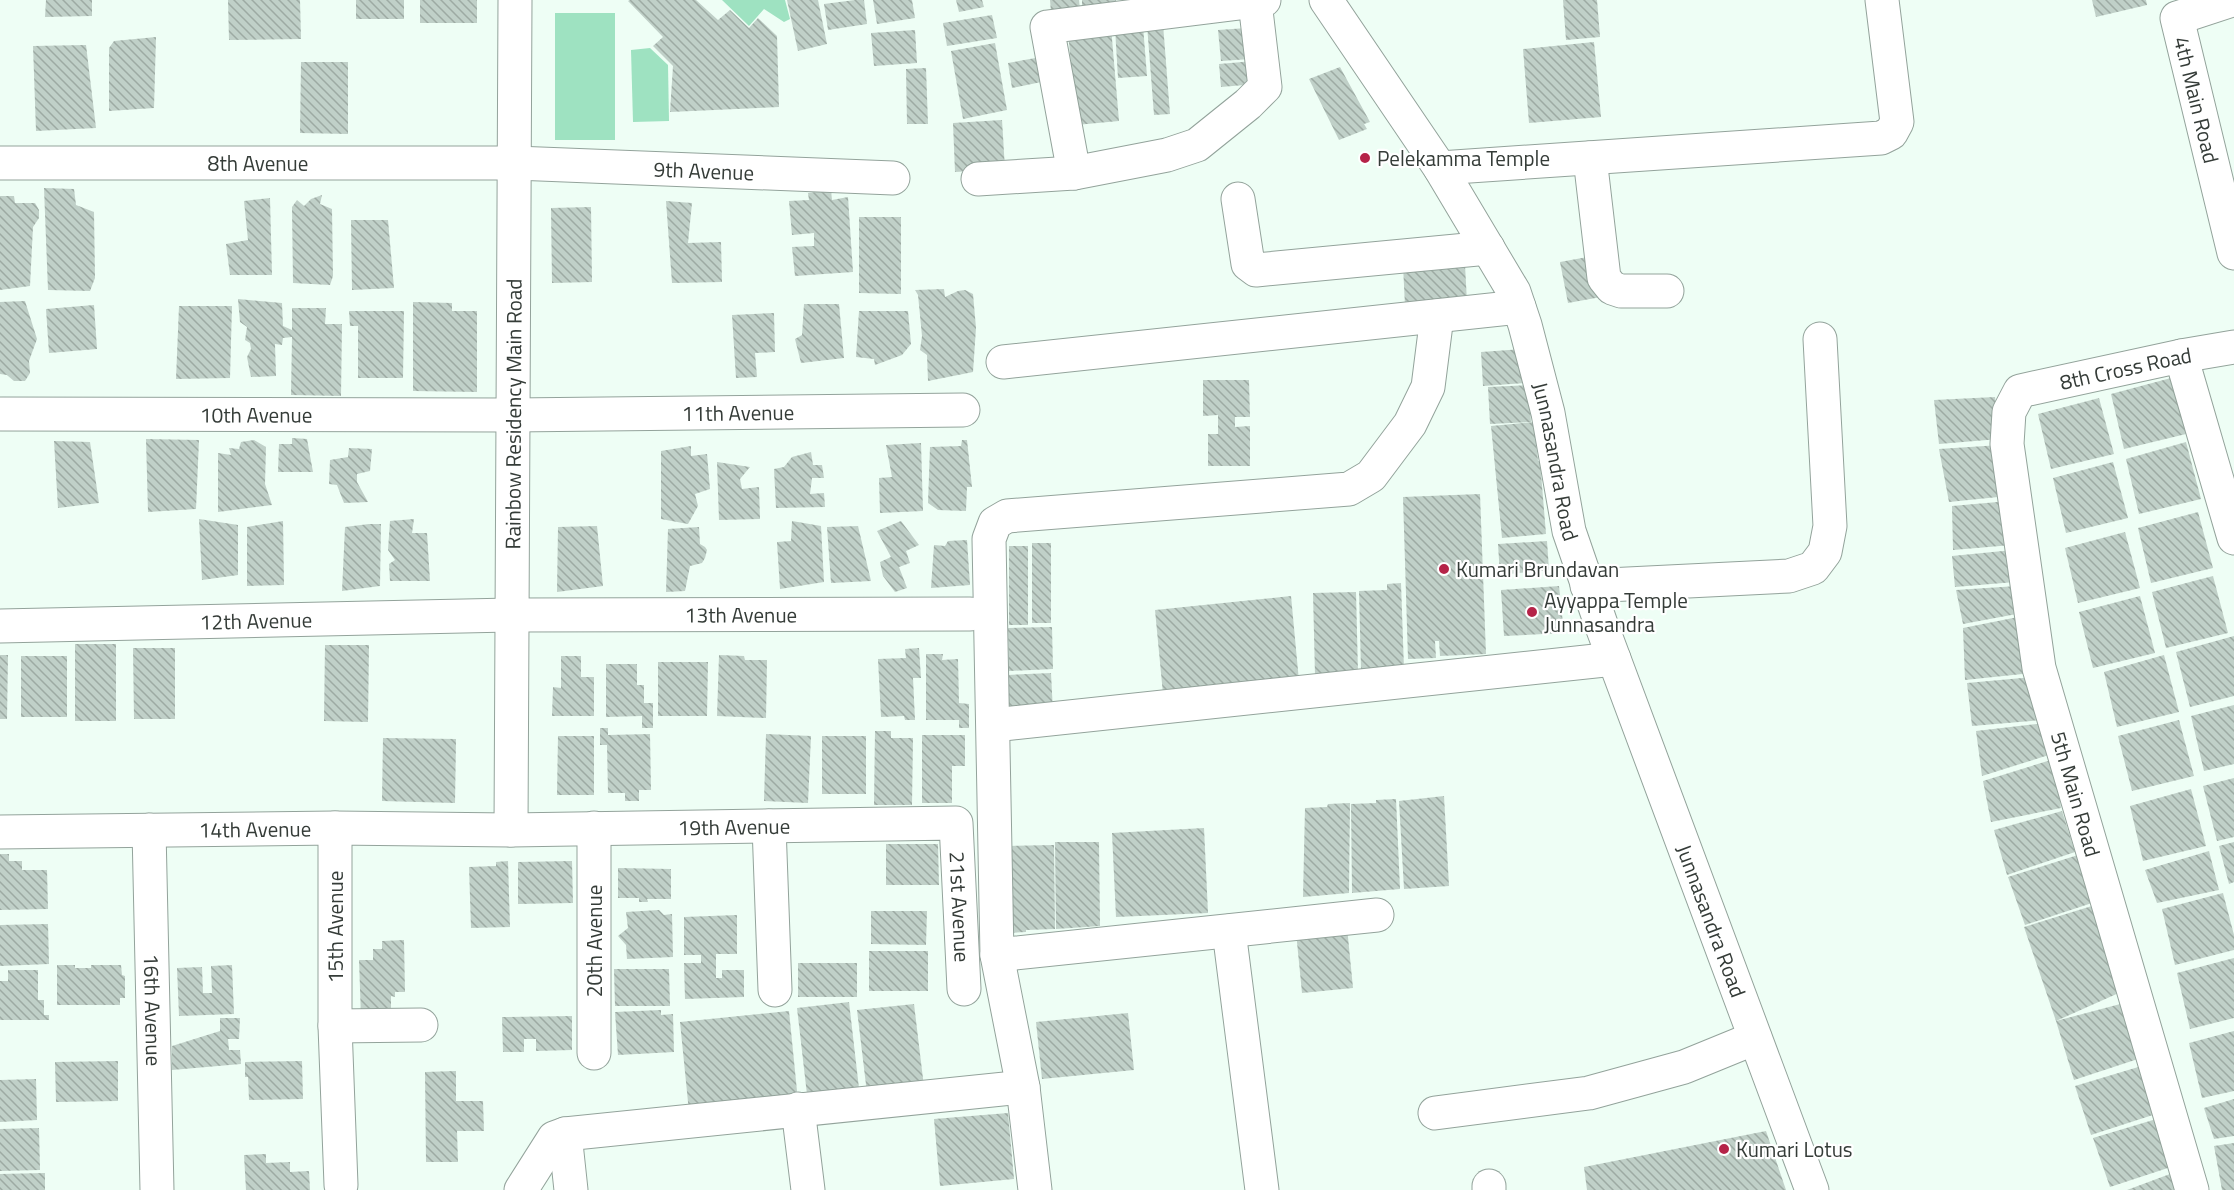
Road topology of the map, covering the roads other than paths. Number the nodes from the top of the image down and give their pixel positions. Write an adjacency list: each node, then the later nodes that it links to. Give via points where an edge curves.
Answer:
1 (514, 0): 9 (street, Rainbow Residency Main Road)
2 (1882, 0): 7 (street, via 1897,122 1891,133 1881,138)
3 (2232, 0): 12 (street, 4th Main Road, via 2177,18)
4 (1259, 1): 6 (street); 11 (street, via 1265,87 1248,104 1197,145 1167,155)
5 (1335, 1): 10 (street, Junnasandra Road)
6 (1043, 13): 11 (street)
7 (1590, 158): 10 (street); 18 (street, via 1604,278 1612,288 1621,291)
8 (0, 163): 9 (street, 8th Avenue)
9 (514, 163): 13 (street, 9th Avenue); 28 (street, Rainbow Residency Main Road)
10 (1440, 168): 16 (street, Junnasandra Road)
11 (1074, 173): 14 (street)
12 (2224, 173): 17 (street, 4th Main Road)
13 (893, 178)
14 (978, 179)
15 (1238, 199): 16 (street, via 1248,264 1256,270)
16 (1488, 248): 19 (street, Junnasandra Road)
17 (2234, 254)
18 (1667, 291)
19 (1519, 307): 20 (street); 30 (street, Junnasandra Road, via 1548,413 1569,531)
20 (1437, 316): 24 (street); 35 (street, via 1428,387 1410,424 1371,476 1349,489 1007,516 995,523 989,539)
21 (1820, 339): 30 (street, via 1830,526 1825,552 1813,568 1789,576)
22 (2234, 347): 23 (street, 8th Cross Road)
23 (2181, 356): 25 (street, 8th Cross Road); 29 (street)
24 (1003, 362)
25 (2020, 391): 64 (street, 5th Main Road, via 2009,412 2007,444 2039,668)
26 (963, 410): 28 (street, 11th Avenue)
27 (0, 414): 28 (street, 10th Avenue)
28 (513, 415): 32 (street, Rainbow Residency Main Road)
29 (2234, 538)
30 (1587, 586): 34 (street, Junnasandra Road)
31 (970, 614): 32 (street, 13th Avenue)
32 (513, 615): 33 (street, 12th Avenue); 41 (street, Rainbow Residency Main Road)
33 (0, 626)
34 (1614, 659): 35 (street); 50 (street, Junnasandra Road)
35 (994, 724): 45 (street)
36 (956, 823): 37 (street, 19th Avenue); 46 (street, 21st Avenue)
37 (769, 826): 39 (street, 19th Avenue); 47 (street)
38 (335, 828): 40 (street, 14th Avenue); 41 (street, 14th Avenue); 49 (street, 15th Avenue)
39 (594, 828): 41 (street, 19th Avenue); 51 (street, 20th Avenue)
40 (149, 830): 42 (street, 14th Avenue); 57 (street, 16th Avenue)
41 (511, 830)
42 (0, 832)
43 (1377, 915): 44 (street)
44 (1229, 931): 45 (street); 62 (street)
45 (997, 955): 52 (street)
46 (964, 989)
47 (775, 990)
48 (421, 1025): 49 (street)
49 (335, 1026): 56 (street, 15th Avenue)
50 (1755, 1038): 54 (street, via 1684,1067 1589,1093); 63 (street, Junnasandra Road)
51 (594, 1053)
52 (1023, 1087): 53 (street); 61 (street)
53 (798, 1109): 55 (street); 60 (street)
54 (1436, 1113)
55 (564, 1134): 58 (street, via 554,1138); 59 (street)
56 (341, 1185)
57 (157, 1190)
58 (521, 1190)
59 (571, 1190)
60 (808, 1190)
61 (1035, 1190)
62 (1262, 1190)
63 (1812, 1190)
64 (2192, 1190)

